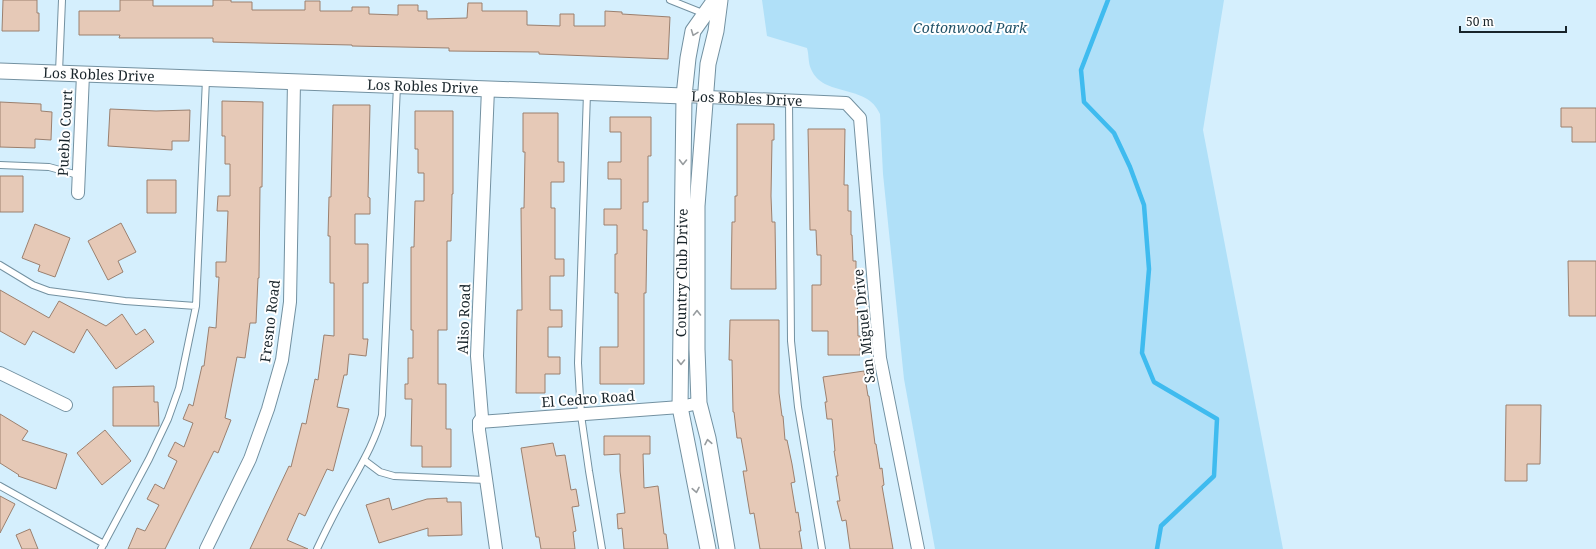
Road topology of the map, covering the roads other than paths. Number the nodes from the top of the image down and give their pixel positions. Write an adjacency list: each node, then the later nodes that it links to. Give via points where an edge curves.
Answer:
1 (62, 0): 7 (lane)
2 (670, 0): 5 (lane)
3 (714, 0): 5 (street, Country Club Drive)
4 (720, 0): 15 (street, Country Club Drive, via 708,64)
5 (705, 14): 14 (street, Country Club Drive, one-way to 14, via 693,32)
6 (0, 71): 7 (street, Los Robles Drive)
7 (58, 74): 8 (street, Los Robles Drive)
8 (83, 74): 9 (street, Los Robles Drive); 19 (street, Pueblo Court)
9 (206, 79): 10 (street, Los Robles Drive); 22 (lane)
10 (294, 82): 11 (street, Los Robles Drive); 33 (street, Fresno Road, via 290,302 282,360 250,459)
11 (397, 86): 12 (street, Los Robles Drive); 29 (lane, via 384,405 380,425)
12 (488, 89): 13 (street, Los Robles Drive); 28 (street, Aliso Road, via 477,356 482,417)
13 (587, 93): 14 (street, Los Robles Drive); 27 (lane, via 578,356)
14 (684, 96): 15 (street, Los Robles Drive); 26 (street, Country Club Drive, one-way to 26)
15 (706, 97): 16 (street, Los Robles Drive); 24 (street, Country Club Drive, one-way to 15, via 697,206)
16 (789, 100): 17 (street, Los Robles Drive); 39 (lane, via 791,341 798,407)
17 (846, 103): 40 (street, San Miguel Drive, via 860,118 880,358)
18 (0, 165): 19 (lane, via 49,167)
19 (78, 175): 20 (street, Pueblo Court)
20 (78, 193)
21 (0, 265): 22 (lane, via 49,291 125,301)
22 (196, 306): 32 (lane, via 179,388 168,419)
23 (0, 373): 25 (street)
24 (699, 403): 26 (street, El Cedro Road); 38 (street, Country Club Drive, one-way to 24, via 708,438)
25 (66, 405)
26 (680, 407): 27 (street, El Cedro Road); 37 (street, Country Club Drive, one-way to 37)
27 (581, 415): 28 (street, El Cedro Road); 36 (lane)
28 (480, 422): 30 (street, Aliso Road)
29 (364, 460): 30 (lane, via 380,472 394,476); 34 (lane)
30 (486, 480): 35 (street, Aliso Road)
31 (0, 486): 32 (lane)
32 (102, 547)
33 (206, 549)
34 (317, 549)
35 (496, 549)
36 (602, 549)
37 (708, 549)
38 (727, 549)
39 (822, 549)
40 (918, 549)

